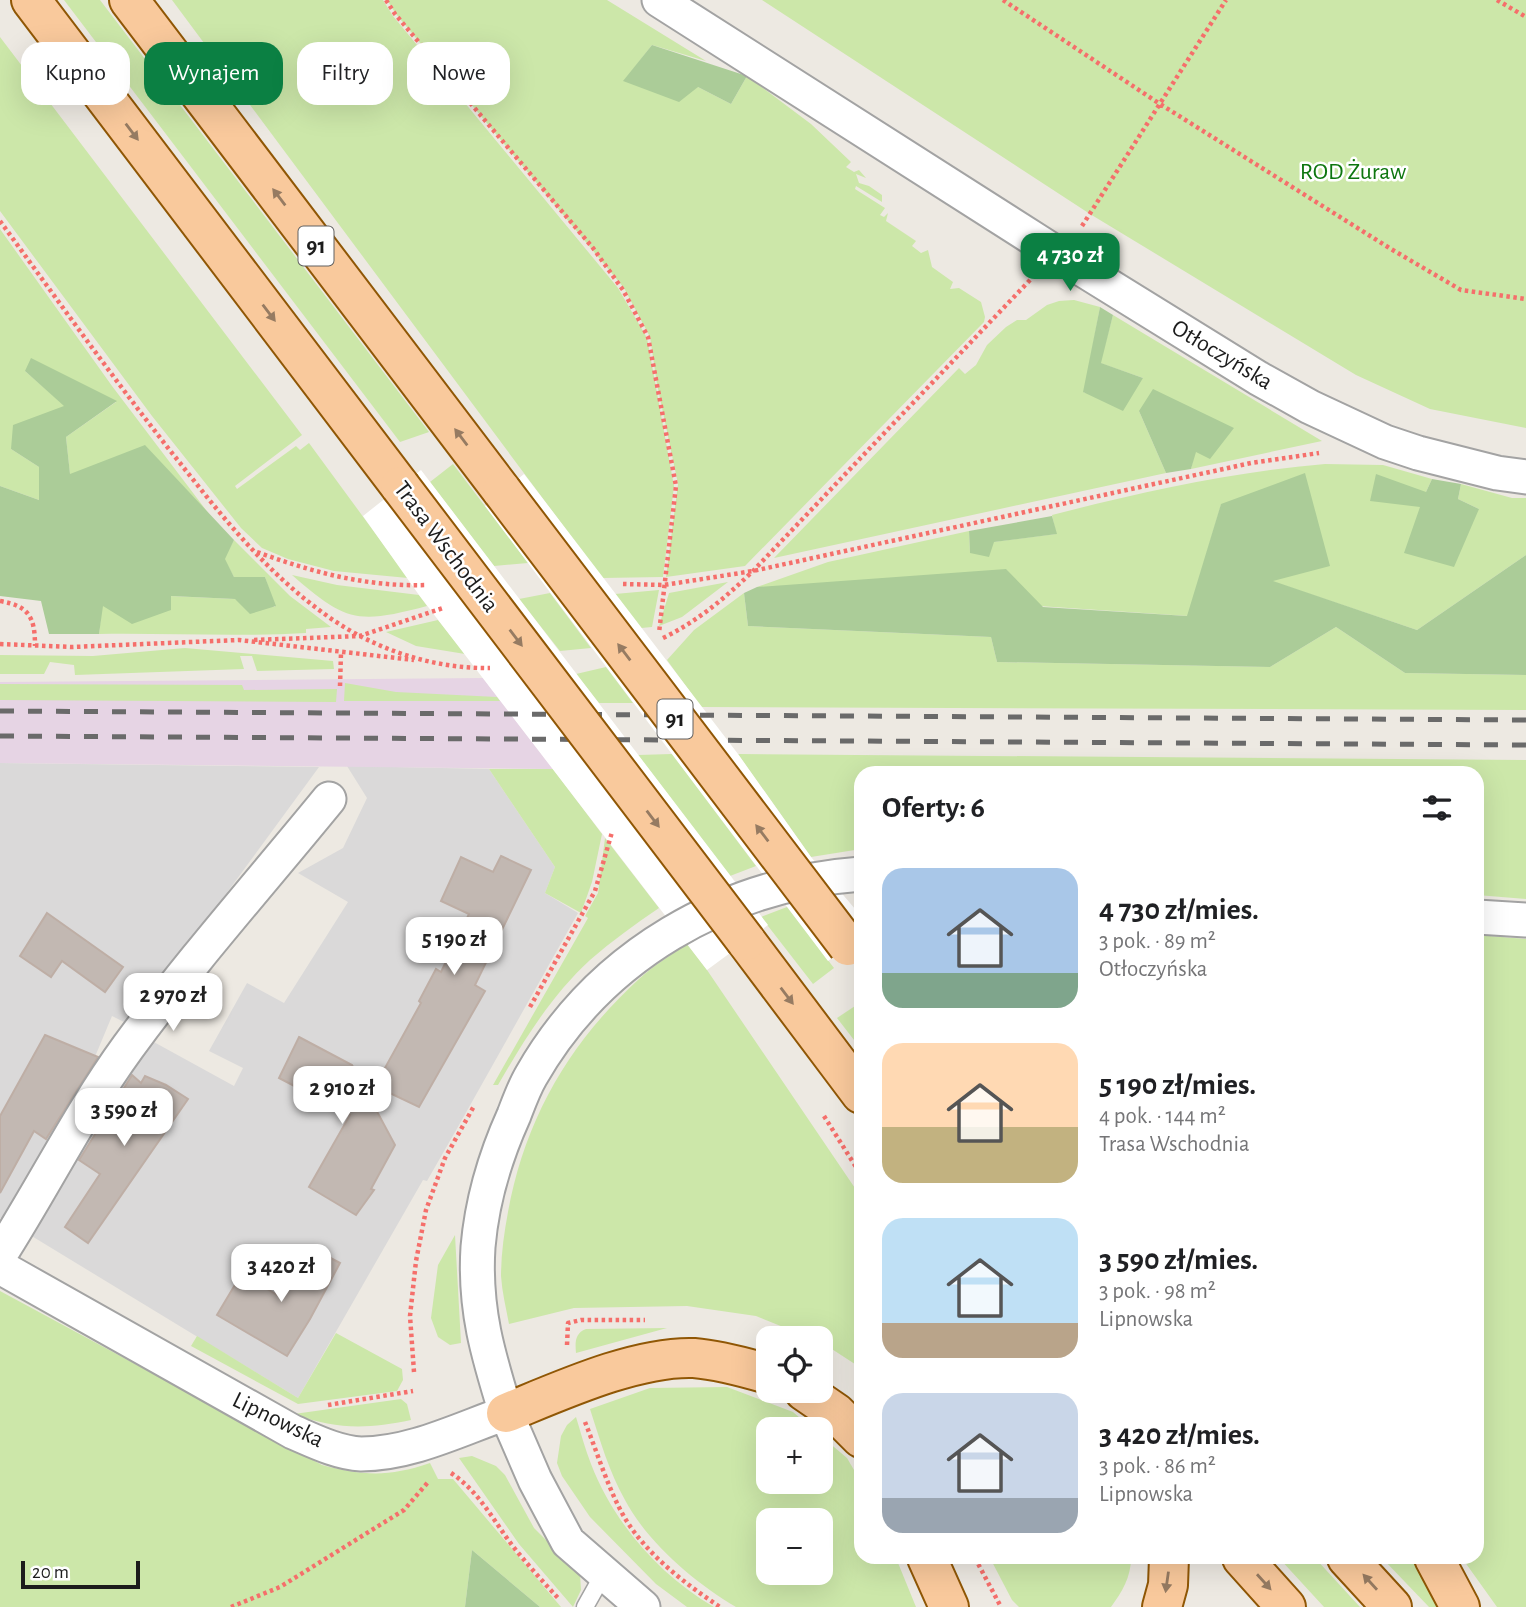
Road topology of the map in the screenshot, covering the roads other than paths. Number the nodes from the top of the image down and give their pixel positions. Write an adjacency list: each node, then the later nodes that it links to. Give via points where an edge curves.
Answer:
1 (31, 0): 10 (main road, Trasa Wschodnia, one-way to 10, bridge)
2 (129, 0): 9 (main road, 91, one-way to 2, bridge)
3 (659, 0): 4 (street, Otłoczyńska, via 1050,264 1310,407 1385,442 1459,464)
4 (1526, 477)
5 (329, 799): 11 (street, via 128,1047 88,1105)
6 (854, 875): 15 (street, via 769,889 708,912 615,972 552,1044 496,1152 478,1247 485,1347)
7 (1484, 917): 8 (street)
8 (1526, 920)
9 (854, 955)
10 (854, 1085)
11 (0, 1255)
12 (0, 1267): 15 (street, Lipnowska, via 293,1432 324,1445 358,1454 397,1450)
13 (756, 1371): 15 (main road, via 693,1358 657,1361)
14 (821, 1403): 16 (main road)
15 (506, 1413): 22 (street, via 568,1542)
16 (854, 1431)
17 (930, 1564): 25 (main road)
18 (1169, 1564): 26 (main road, one-way to 26)
19 (1247, 1564): 27 (main road, one-way to 27)
20 (1353, 1564): 28 (main road, one-way to 20)
21 (1437, 1564): 29 (main road)
22 (604, 1573): 23 (lane); 24 (street)
23 (585, 1607)
24 (643, 1607)
25 (949, 1607)
26 (1162, 1607)
27 (1286, 1607)
28 (1392, 1607)
29 (1460, 1607)

